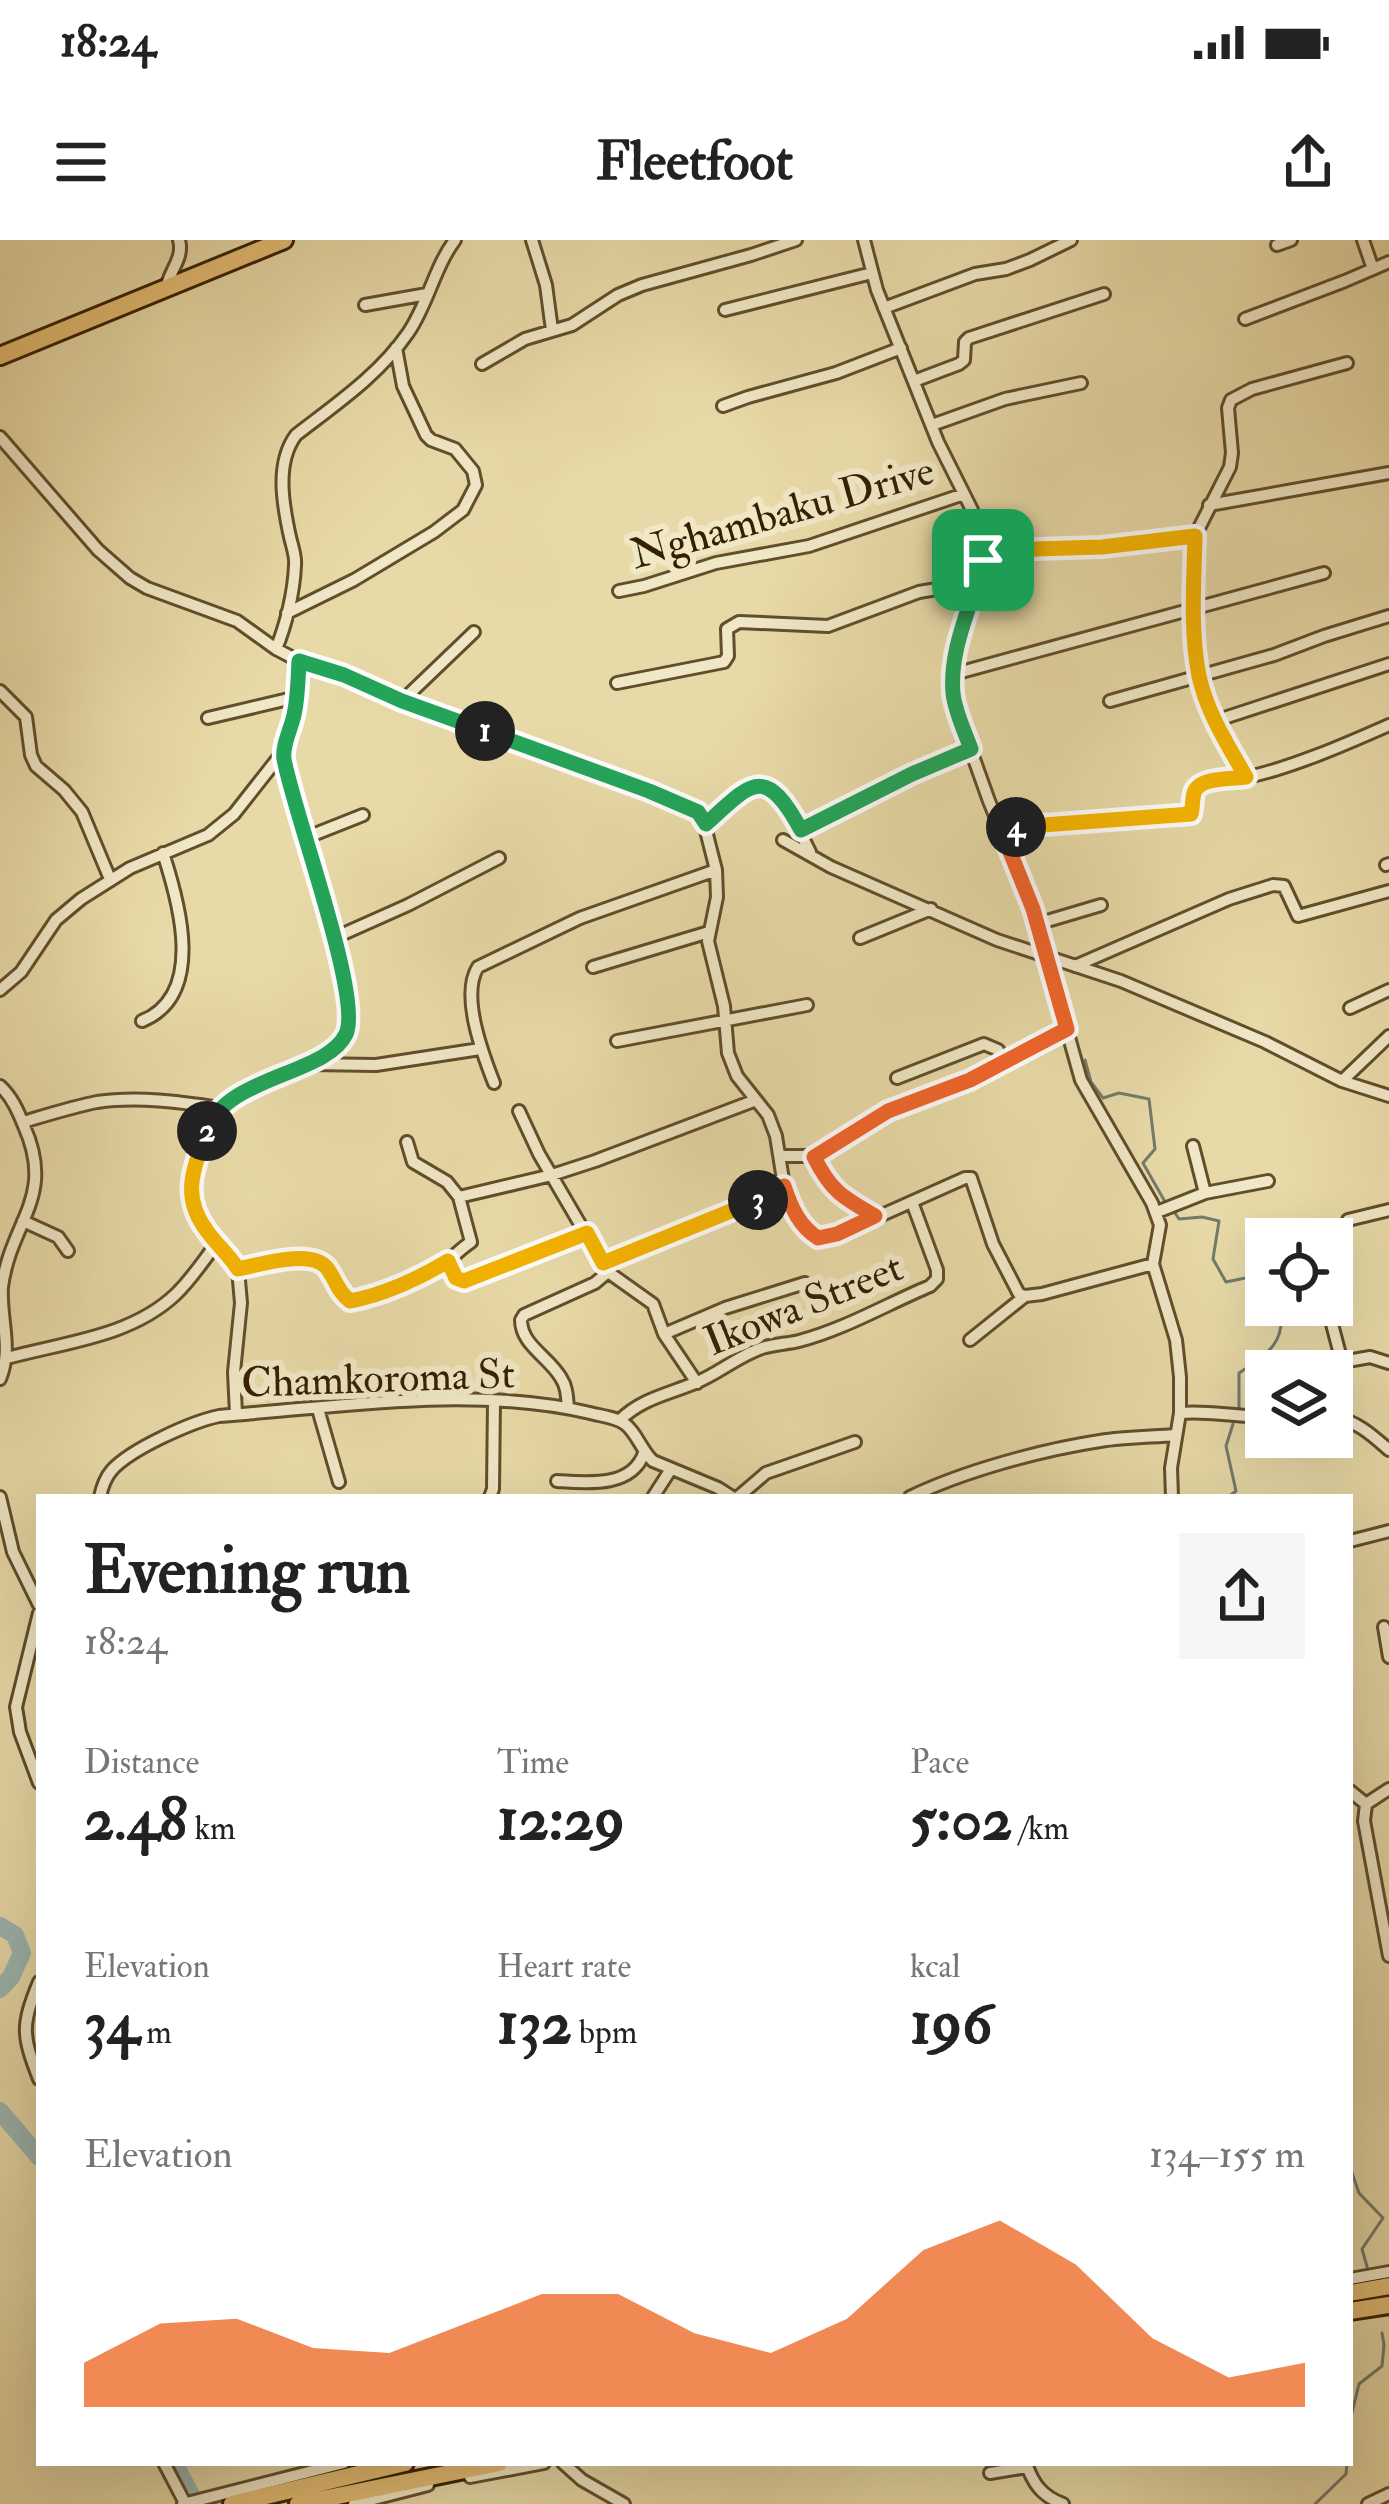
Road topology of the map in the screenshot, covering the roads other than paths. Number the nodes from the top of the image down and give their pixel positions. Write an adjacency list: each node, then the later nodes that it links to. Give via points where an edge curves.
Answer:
1 (179, 240): 14 (street, via 181,257)
2 (284, 240): 14 (highway)
3 (455, 240): 15 (street)
4 (532, 240): 21 (street)
5 (796, 240): 21 (street, via 642,285)
6 (864, 240): 13 (street)
7 (1072, 240): 18 (street)
8 (1292, 240): 10 (street)
9 (1363, 240): 12 (street)
10 (1276, 245)
11 (1389, 262): 12 (street)
12 (1372, 269): 20 (street)
13 (872, 273): 18 (street); 19 (street)
14 (166, 288): 24 (highway)
15 (427, 294): 17 (street); 22 (street)
16 (1104, 294): 27 (street, via 969,338 959,364)
17 (365, 305)
18 (884, 308): 23 (street)
19 (725, 310)
20 (1245, 319)
21 (552, 329): 26 (street)
22 (396, 348): 41 (street, via 288,446 283,491 296,564); 41 (street, via 426,435 455,449 476,485 463,510 434,532)
23 (901, 348): 27 (street); 29 (street)
24 (0, 356)
25 (1347, 363): 34 (street, via 1231,400 1230,467)
26 (482, 364)
27 (914, 381): 30 (street)
28 (1081, 382): 30 (street)
29 (723, 406)
30 (932, 424): 33 (street)
31 (0, 437): 44 (street, via 130,578 237,621)
32 (1389, 473): 34 (street)
33 (964, 494): 36 (street); 39 (street, Nghambaku Drive, via 809,546)
34 (1208, 506): 35 (street)
35 (1195, 536): 36 (street); 40 (street)
36 (983, 560): 38 (street)
37 (1324, 573): 40 (street)
38 (978, 582): 47 (street); 49 (street, via 919,592 828,626 740,622 727,629 724,662)
39 (619, 590)
40 (1194, 606): 47 (street); 48 (street)
41 (287, 613): 44 (street)
42 (1389, 616): 48 (street)
43 (474, 632): 52 (street)
44 (276, 650): 45 (street)
45 (299, 661): 51 (street); 52 (street)
46 (1389, 664): 55 (street)
47 (954, 674): 57 (street)
48 (1199, 675): 53 (street); 55 (street)
49 (617, 683)
50 (0, 691): 70 (street, via 26,717 36,766 82,812)
51 (297, 697): 54 (street); 58 (street)
52 (402, 701): 61 (street, via 649,791 698,812)
53 (1110, 701)
54 (208, 718)
55 (1215, 721): 59 (street)
56 (1389, 725): 59 (street)
57 (971, 749): 62 (street); 63 (street)
58 (283, 753): 64 (street); 66 (street, via 224,825)
59 (1246, 777): 62 (street, via 1197,786 1191,814)
60 (363, 815): 64 (street)
61 (706, 824): 63 (street, via 759,786 774,791); 69 (street)
62 (1000, 827): 74 (street)
63 (801, 830): 67 (street)
64 (305, 838): 76 (street)
65 (783, 840): 67 (street)
66 (163, 853): 70 (street); 86 (street, via 183,960 164,1005)
67 (812, 855): 73 (street)
68 (499, 857): 76 (street)
69 (716, 870): 75 (street); 90 (street, via 580,918 478,967 472,981)
70 (110, 879): 81 (street, via 56,920)
71 (1389, 891): 79 (street, via 1298,916 1284,886 1273,885)
72 (1101, 904): 74 (street)
73 (932, 909): 77 (street); 78 (street)
74 (1037, 924): 78 (street)
75 (709, 932): 80 (street); 85 (street)
76 (334, 938): 92 (street, via 347,1033)
77 (860, 938)
78 (1044, 954): 79 (street); 87 (street)
79 (1075, 966): 94 (street, via 1174,1002)
80 (593, 968)
81 (0, 990)
82 (1389, 990): 84 (street)
83 (807, 1005): 85 (street)
84 (1350, 1008)
85 (725, 1020): 89 (street); 98 (street, via 734,1070)
86 (142, 1021)
87 (1067, 1029): 91 (street); 113 (street, via 1081,1080)
88 (1389, 1036): 94 (street)
89 (616, 1041)
90 (480, 1049): 92 (street, via 376,1065); 95 (street)
91 (1006, 1063): 93 (street, via 985,1045); 105 (street, via 895,1108)
92 (307, 1064): 99 (street)
93 (897, 1078)
94 (1342, 1081): 97 (street)
95 (494, 1084)
96 (0, 1086): 101 (street)
97 (1389, 1096)
98 (756, 1100): 104 (street); 106 (street)
99 (220, 1108): 101 (street, via 120,1100); 118 (street, via 190,1188 196,1214)
100 (518, 1111): 106 (street)
101 (22, 1122): 116 (street, via 37,1179)
102 (407, 1142): 110 (street, via 413,1162)
103 (1193, 1146): 109 (street)
104 (780, 1156): 105 (street); 108 (street)
105 (814, 1157): 114 (street, via 835,1191)
106 (552, 1175): 110 (street); 117 (street)
107 (1268, 1181): 109 (street)
108 (784, 1186): 114 (street, via 818,1238); 122 (street)
109 (1204, 1193): 113 (street)
110 (459, 1197): 120 (street, via 471,1242)
111 (912, 1202): 114 (street); 125 (street, via 971,1178 1001,1261); 133 (street, Ikowa Street, via 938,1270 930,1286 763,1348)
112 (1389, 1210): 115 (street)
113 (1157, 1213): 121 (street)
114 (875, 1216)
115 (1353, 1219)
116 (23, 1221): 119 (street, via 58,1237); 126 (street)
117 (587, 1233): 120 (street, via 464,1281); 122 (street)
118 (217, 1243): 123 (street); 129 (street, via 176,1294 139,1322)
119 (68, 1251)
120 (448, 1261): 123 (street, via 354,1301 314,1259)
121 (1153, 1264): 125 (street); 137 (street, via 1176,1340)
122 (605, 1267): 127 (street, via 653,1304); 136 (street, via 595,1283 521,1320 523,1335 561,1376)
123 (238, 1269): 138 (street)
124 (805, 1283): 127 (street)
125 (1024, 1296): 128 (street)
126 (1, 1315): 129 (street)
127 (664, 1334): 133 (street)
128 (970, 1340)
129 (7, 1358): 132 (street)
130 (1353, 1361): 131 (street)
131 (1389, 1363)
132 (0, 1379)
133 (697, 1383): 140 (street, Ikowa Street)
134 (494, 1401): 135 (street, Chamkoroma St); 136 (street, Chamkoroma St); 150 (street)
135 (318, 1408): 138 (street, Chamkoroma St); 148 (street)
136 (568, 1408): 140 (street, Chamkoroma St)
137 (1180, 1413): 139 (street); 142 (street)
138 (236, 1414): 149 (street, Chamkoroma St, via 193,1423 120,1463)
139 (1245, 1417)
140 (620, 1420): 145 (street)
141 (1353, 1424): 144 (street)
142 (1176, 1435): 154 (street, via 1056,1450); 155 (street)
143 (855, 1442): 153 (street, via 766,1473)
144 (1389, 1450)
145 (644, 1453): 146 (street); 147 (street, via 618,1478)
146 (671, 1469): 151 (street); 152 (street)
147 (557, 1481)
148 (339, 1482)
149 (101, 1494)
150 (491, 1494)
151 (655, 1494)
152 (730, 1494)
153 (739, 1494)
154 (918, 1494)
155 (1172, 1494)
156 (0, 1497): 159 (street)
157 (1389, 1531): 158 (street)
158 (1353, 1540)
159 (36, 1602)
160 (36, 1622): 163 (street, via 16,1707)
161 (1384, 1627): 162 (street)
162 (1389, 1657)
163 (36, 1775)
164 (1389, 1789): 166 (street)
165 (1353, 1793): 166 (street)
166 (1366, 1804): 167 (street)
167 (1389, 1956)
168 (36, 1991): 169 (street, via 24,2028)
169 (36, 2071)
170 (1389, 2272): 171 (street)
171 (1353, 2278)
172 (1389, 2286): 173 (highway)
173 (1353, 2292)
174 (1389, 2305): 175 (highway)
175 (1353, 2311)
176 (165, 2466): 188 (street)
177 (390, 2466): 186 (highway)
178 (483, 2466): 189 (highway)
179 (529, 2466): 190 (street)
180 (566, 2466): 191 (street)
181 (1023, 2466): 184 (street)
182 (1027, 2466): 187 (street)
183 (297, 2468): 186 (street)
184 (990, 2474)
185 (1389, 2494): 193 (street)
186 (231, 2497): 188 (street)
187 (1041, 2500): 192 (street)
188 (184, 2504)
189 (298, 2504)
190 (354, 2504)
191 (624, 2504)
192 (1063, 2504)
193 (1368, 2504)

